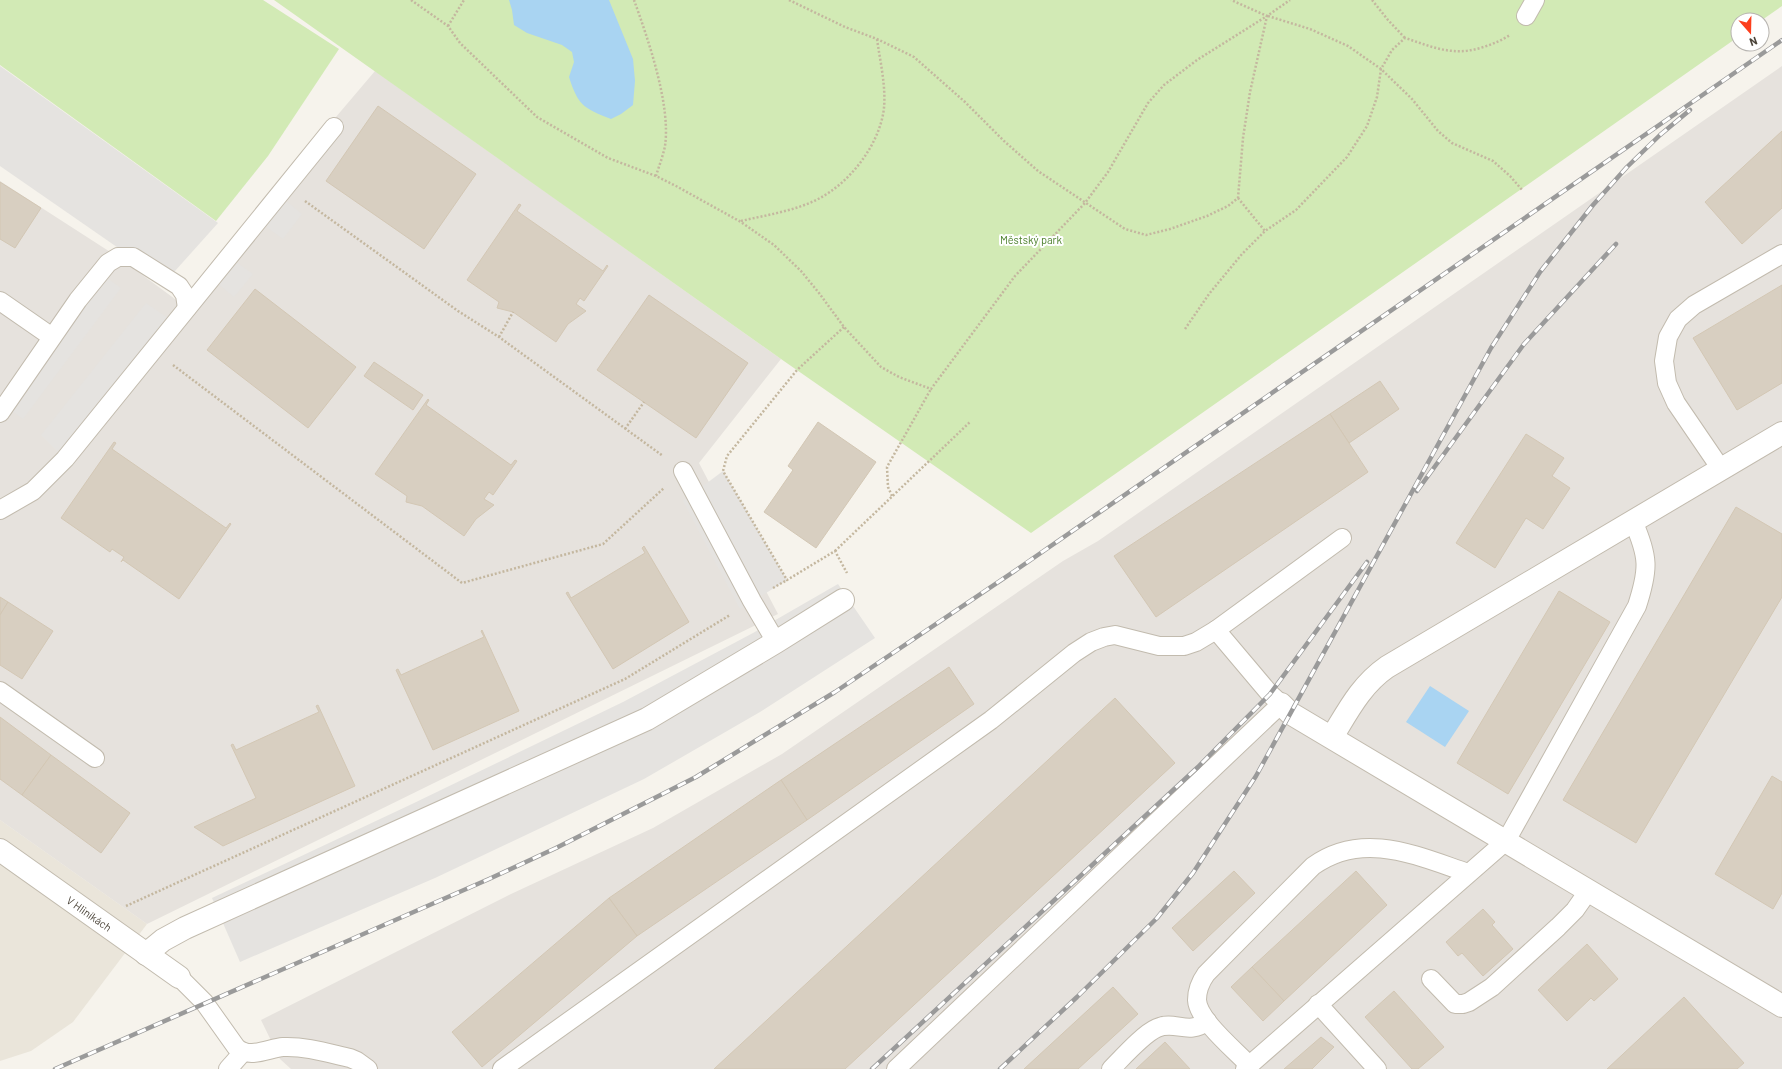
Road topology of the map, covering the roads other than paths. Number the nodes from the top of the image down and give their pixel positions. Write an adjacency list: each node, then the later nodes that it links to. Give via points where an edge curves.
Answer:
1 (1535, 0): 2 (lane)
2 (1526, 16)
3 (334, 127): 6 (lane)
4 (1782, 254): 10 (lane, via 1694,305 1678,319 1668,337 1664,360 1667,382 1676,403)
5 (0, 300): 7 (lane)
6 (187, 308): 7 (lane, via 185,295 180,286 133,257 118,257 108,263); 12 (lane, via 65,459 33,491)
7 (52, 337): 8 (lane)
8 (0, 413)
9 (1782, 433): 10 (street)
10 (1720, 469): 13 (street)
11 (683, 471): 17 (lane)
12 (0, 510)
13 (1633, 521): 20 (street, via 1374,676 1362,688); 22 (lane, via 1646,559 1645,580 1637,606)
14 (1342, 538): 16 (lane)
15 (844, 600): 17 (street)
16 (1216, 630): 19 (lane); 36 (lane, via 1184,646 1159,646 1115,635 1091,642 1074,652 991,720)
17 (776, 642): 26 (street, via 641,722 185,928 163,940)
18 (0, 691): 21 (lane)
19 (1281, 704): 20 (street, via 1290,713); 37 (lane)
20 (1332, 737): 22 (street)
21 (94, 758)
22 (1506, 841): 24 (lane); 25 (street)
23 (0, 850): 26 (street, V Hliníkách)
24 (1468, 873): 29 (lane); 31 (lane, via 1387,848 1355,849 1332,854 1323,859 1304,874 1206,974 1198,991 1197,1001)
25 (1589, 890): 28 (lane, via 1558,928 1492,986 1469,1002 1455,1004); 30 (street)
26 (146, 954): 27 (street, V Hliníkách)
27 (179, 977): 32 (lane, via 204,1002 236,1047)
28 (1431, 979)
29 (1318, 1004): 33 (lane); 39 (lane)
30 (1782, 1006)
31 (1207, 1021): 33 (lane); 38 (lane, via 1190,1028 1157,1028)
32 (243, 1052): 34 (lane); 35 (lane, via 254,1053 282,1047 303,1048 350,1058)
33 (1247, 1067)
34 (228, 1069)
35 (368, 1069)
36 (502, 1069)
37 (896, 1069)
38 (1111, 1069)
39 (1377, 1069)

